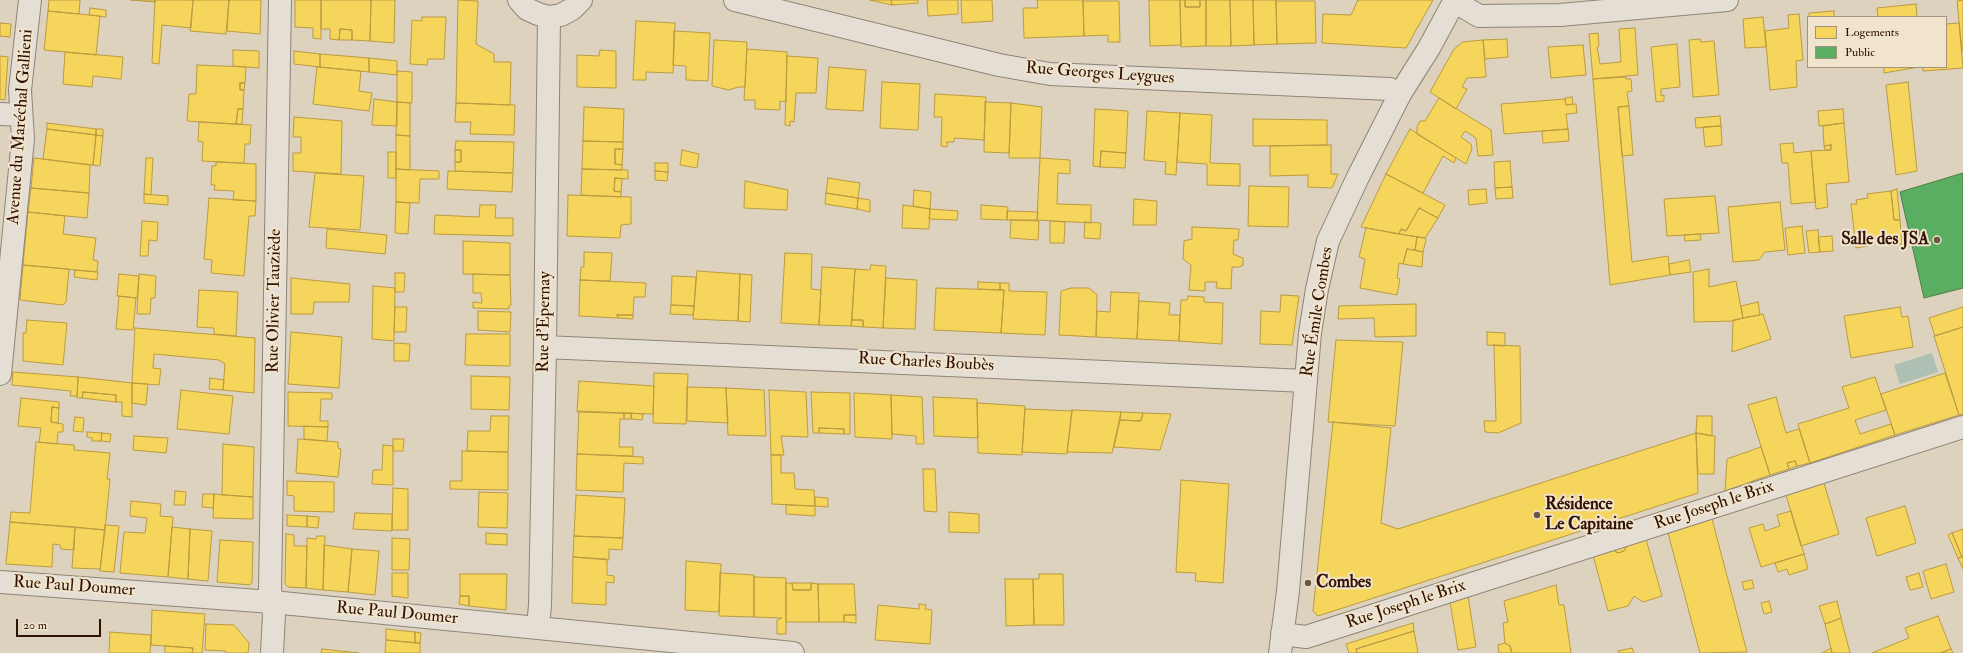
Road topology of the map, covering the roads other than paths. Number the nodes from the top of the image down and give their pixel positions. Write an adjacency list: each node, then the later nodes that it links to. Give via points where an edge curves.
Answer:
1 (30, 0): 10 (street, Avenue du Maréchal Gallieni, via 20,90)
2 (280, 0): 16 (street, Rue Olivier Tauziède, via 270,582)
3 (519, 0): 8 (street, via 538,14)
4 (581, 0): 8 (street, via 572,10 561,15)
5 (735, 0): 9 (street, Rue Georges Leygues, via 999,65 1050,74 1390,89)
6 (1727, 0): 7 (street, via 1560,15 1479,16)
7 (1455, 1): 9 (street, Rue Émile Combes)
8 (549, 16): 11 (street, Rue d'Epernay)
9 (1400, 94): 13 (street, Rue Émile Combes, via 1328,241 1312,326)
10 (11, 114): 12 (street, Avenue du Maréchal Gallieni, via 23,139)
11 (545, 347): 13 (street, Rue Charles Boubès); 17 (street, Rue d'Epernay)
12 (0, 374)
13 (1306, 381): 18 (street, Rue Émile Combes)
14 (1963, 427): 18 (street, Rue Joseph le Brix)
15 (0, 582): 16 (street, Rue Paul Doumer)
16 (272, 602): 17 (street, Rue Paul Doumer); 20 (street, Rue Olivier Tauziède)
17 (538, 628): 19 (street, Rue Paul Doumer)
18 (1281, 644)
19 (706, 649): 21 (street, Rue Paul Doumer)
20 (272, 653)
21 (793, 653)

